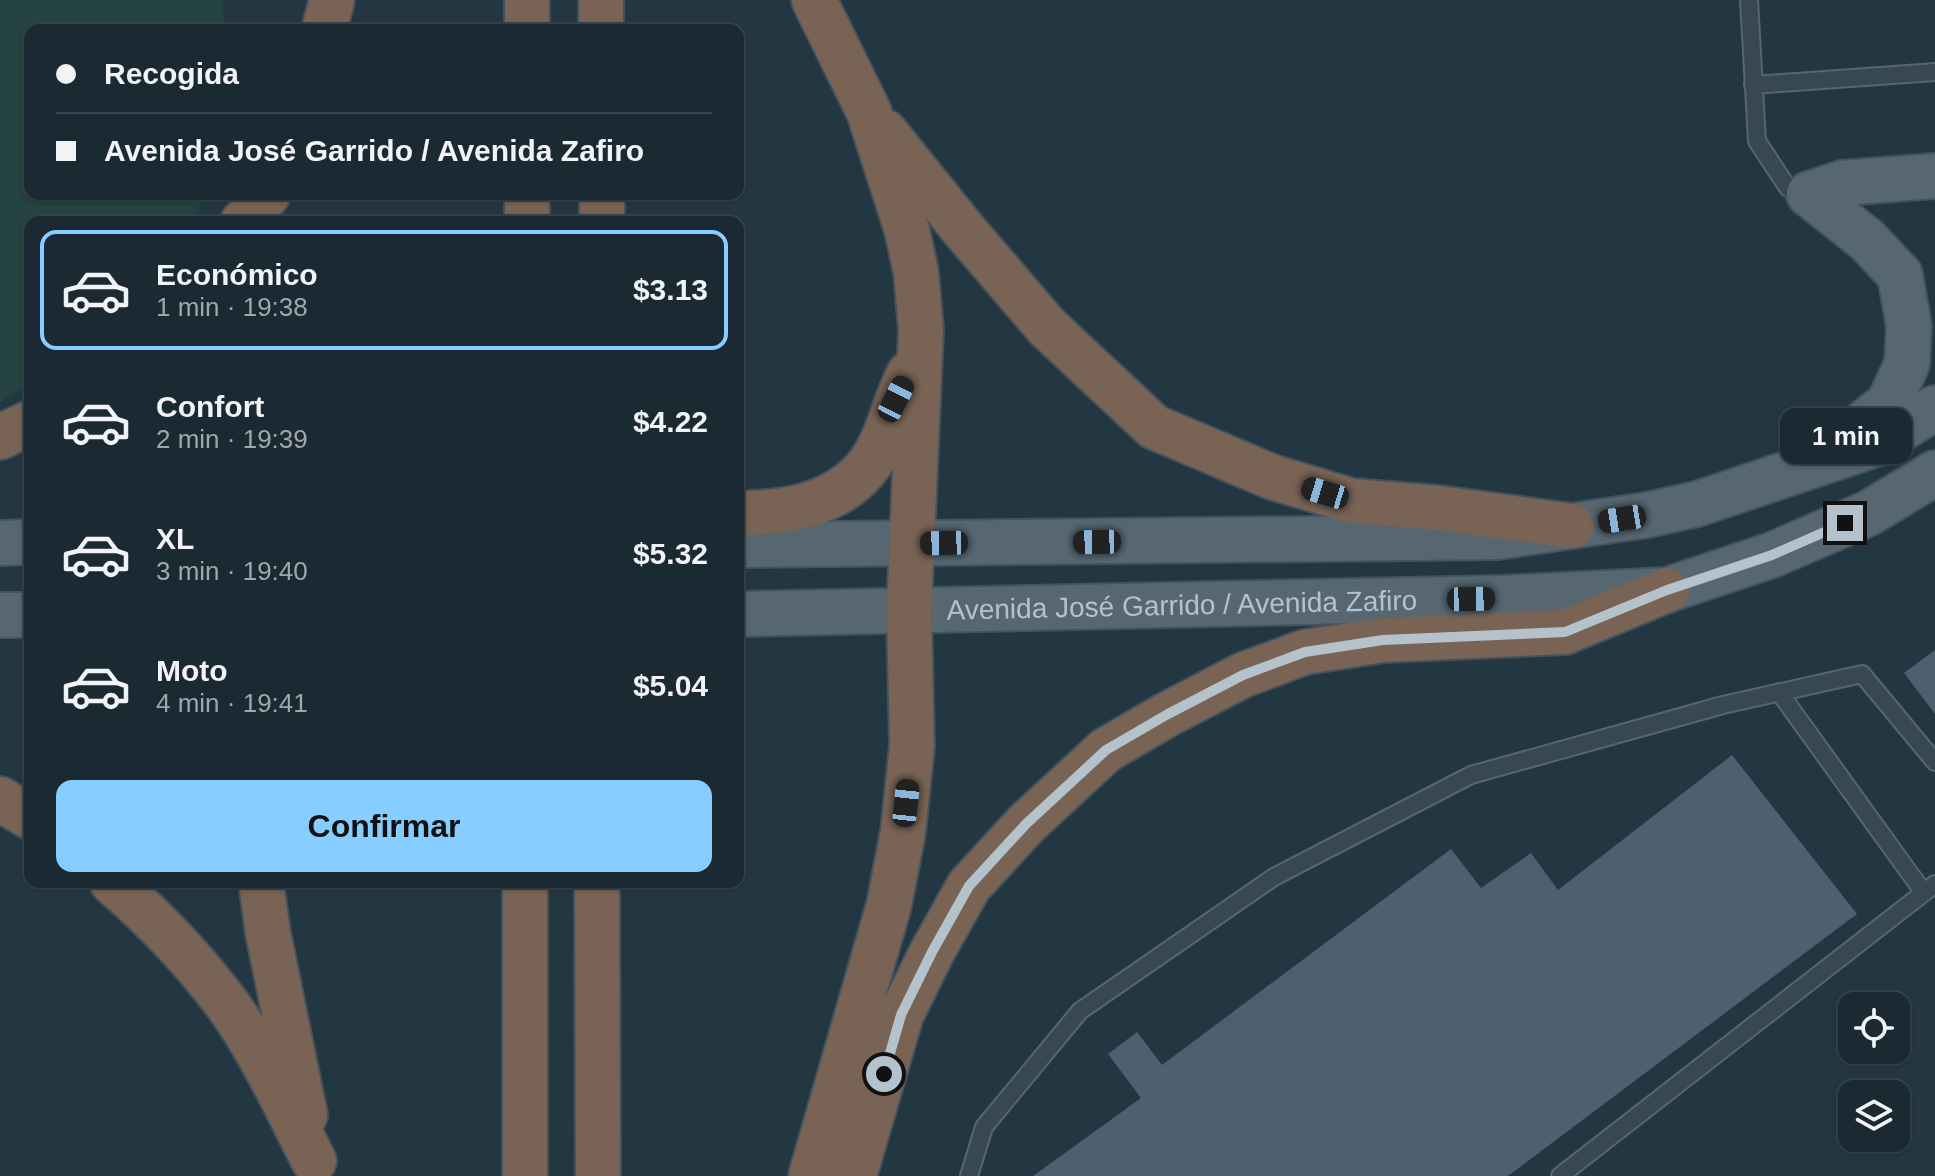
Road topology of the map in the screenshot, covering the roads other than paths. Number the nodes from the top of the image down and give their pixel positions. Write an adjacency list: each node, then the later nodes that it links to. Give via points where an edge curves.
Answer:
1 (332, 0): 6 (highway)
2 (527, 0): 7 (highway)
3 (601, 0): 8 (highway)
4 (814, 0): 11 (highway)
5 (1749, 0): 10 (lane)
6 (326, 24)
7 (527, 24)
8 (601, 24)
9 (1935, 72): 10 (lane)
10 (1753, 85): 13 (lane, via 1757,141 1788,188)
11 (869, 112): 16 (highway, via 916,272); 25 (highway, via 1047,327 1154,427 1272,477 1352,501)
12 (1935, 176): 13 (main road, via 1842,183)
13 (1809, 194): 20 (main road, via 1867,240 1900,275 1909,326 1907,364 1889,403)
14 (265, 200): 15 (highway)
15 (249, 216)
16 (919, 353): 24 (highway, via 881,444 855,482); 29 (highway)
17 (1935, 408): 20 (main road, via 1876,444)
18 (24, 426): 19 (highway)
19 (0, 437)
20 (1814, 463): 25 (main road, via 1697,504)
21 (1935, 473): 23 (main road, Avenida José Garrido / Avenida Zafiro)
22 (1935, 492): 23 (main road)
23 (1869, 513): 30 (main road, Avenida José Garrido / Avenida Zafiro, via 1772,555)
24 (765, 524): 26 (main road); 29 (main road)
25 (1572, 526): 29 (main road, via 1497,537)
26 (744, 540)
27 (24, 542): 28 (main road)
28 (0, 543)
29 (913, 544): 31 (highway)
30 (1667, 590): 31 (main road, Avenida José Garrido / Avenida Zafiro); 48 (highway, via 1565,632 1383,640 1305,652 1243,675 1106,750 969,886 901,1015)
31 (909, 610): 32 (main road, Avenida José Garrido / Avenida Zafiro); 47 (highway, via 912,746 903,832 889,905)
32 (744, 614)
33 (0, 615): 34 (main road)
34 (24, 615)
35 (1779, 692): 36 (lane, via 1862,674); 43 (lane); 49 (lane, via 1471,775 1274,877 1080,1011 984,1127)
36 (1935, 762)
37 (0, 799): 38 (highway)
38 (24, 813)
39 (118, 888): 44 (highway, via 182,949 228,1005 276,1085)
40 (262, 888): 44 (highway)
41 (525, 888): 45 (highway)
42 (597, 888): 46 (highway)
43 (1930, 888): 50 (lane)
44 (316, 1169)
45 (525, 1176)
46 (598, 1176)
47 (811, 1176)
48 (854, 1176)
49 (969, 1176)
50 (1560, 1176)

